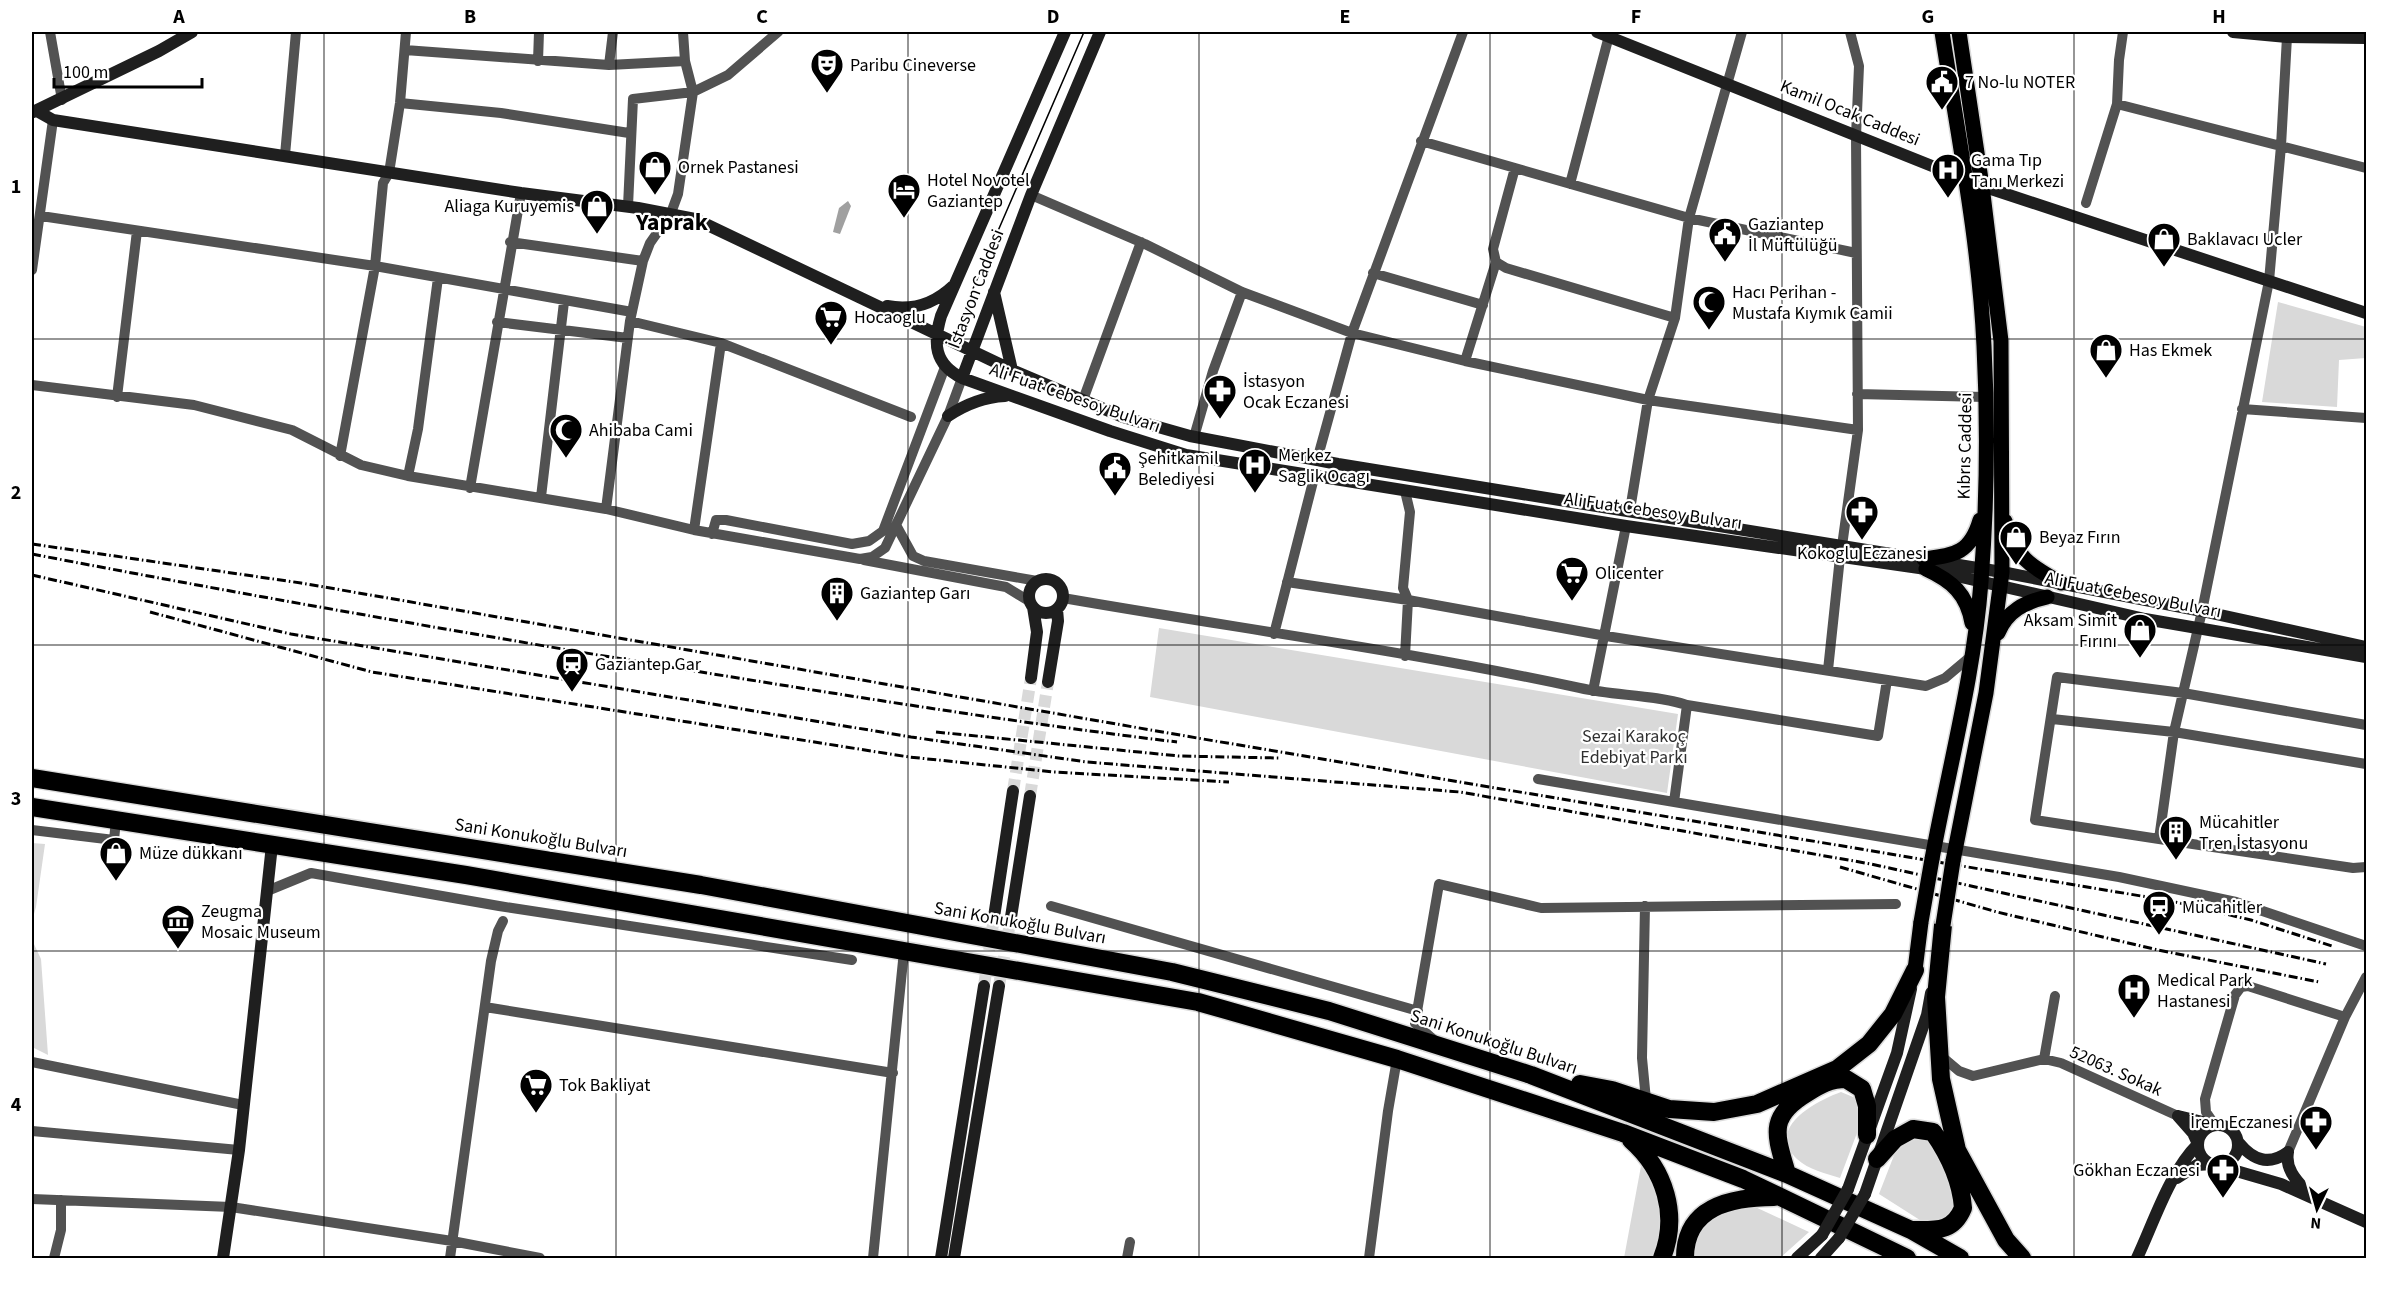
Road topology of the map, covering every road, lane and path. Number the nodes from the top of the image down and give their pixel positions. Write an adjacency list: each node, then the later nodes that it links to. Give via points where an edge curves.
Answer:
1 (50, 32): 27 (street)
2 (192, 32): 27 (street)
3 (296, 32): 36 (street)
4 (406, 32): 21 (street)
5 (539, 32): 22 (street)
6 (613, 32): 24 (street)
7 (683, 32): 23 (street)
8 (778, 32): 26 (street, via 728,75)
9 (1065, 32): 61 (street, İstasyon Caddesi)
10 (1100, 32): 44 (street, İstasyon Caddesi)
11 (1462, 32): 34 (street)
12 (1742, 32): 25 (street)
13 (1850, 32): 33 (street, via 1859,66)
14 (1942, 32): 40 (main road, Kıbrıs Caddesi)
15 (1959, 32): 42 (main road)
16 (2123, 32): 29 (street)
17 (2233, 32): 19 (street)
18 (1605, 33): 25 (street, Kamil Ocak Caddesi); 41 (street)
19 (2287, 37): 20 (street); 35 (street)
20 (2367, 38)
21 (405, 50): 22 (street); 28 (street)
22 (538, 61): 24 (street)
23 (685, 61): 24 (street); 26 (street)
24 (609, 65)
25 (1726, 82): 33 (street, Kamil Ocak Caddesi); 49 (street)
26 (693, 92): 32 (street, via 633,99); 47 (street, via 678,194)
27 (62, 100): 30 (street)
28 (400, 104): 32 (street, via 501,113); 39 (street)
29 (2117, 104): 35 (street); 45 (street)
30 (33, 109): 31 (street)
31 (53, 120): 36 (street); 48 (street)
32 (629, 133): 46 (street)
33 (1856, 136): 40 (street, Kamil Ocak Caddesi); 53 (street)
34 (1421, 141): 37 (street); 58 (street)
35 (2282, 146): 38 (street); 60 (street)
36 (285, 155): 39 (street)
37 (1515, 168): 41 (street); 55 (street, via 1493,249)
38 (2367, 168)
39 (389, 173): 43 (street); 56 (street, via 384,183)
40 (1966, 179): 42 (street, Kamil Ocak Caddesi); 85 (main road, Kıbrıs Caddesi, via 1984,345)
41 (1570, 184): 49 (street)
42 (1982, 186): 60 (street, Kamil Ocak Caddesi); 103 (main road, via 2001,341)
43 (521, 193): 46 (street); 51 (street)
44 (1031, 195): 52 (street); 63 (street, İstasyon Caddesi)
45 (2086, 203)
46 (628, 206): 47 (street)
47 (671, 213): 54 (street, via 650,243); 66 (street, via 716,229)
48 (41, 216): 50 (street); 57 (street)
49 (1689, 218): 53 (street); 70 (street)
50 (137, 231): 56 (street); 86 (street)
51 (510, 242): 54 (street); 62 (street)
52 (1141, 242): 64 (street); 87 (street)
53 (1856, 253): 83 (street)
54 (643, 261): 69 (street)
55 (1496, 262): 67 (street); 70 (street)
56 (375, 266): 59 (street); 95 (street)
57 (32, 270)
58 (1372, 273): 67 (street); 73 (street)
59 (438, 279): 62 (street); 98 (street)
60 (2269, 281): 68 (street, Kamil Ocak Caddesi); 89 (street)
61 (956, 283): 66 (street, via 932,301 914,308); 74 (street, İstasyon Caddesi)
62 (503, 291): 65 (street); 71 (street)
63 (994, 291): 77 (street, İstasyon Caddesi); 80 (street)
64 (1242, 292): 73 (street); 94 (street)
65 (564, 302): 69 (street); 72 (street)
66 (875, 303): 74 (street)
67 (1483, 305): 78 (street)
68 (2367, 312)
69 (631, 316): 75 (street); 76 (street)
70 (1675, 318): 88 (street)
71 (497, 322): 72 (street); 99 (street)
72 (561, 330): 75 (street); 101 (street)
73 (1352, 333): 78 (street); 96 (street)
74 (935, 334): 77 (street); 79 (street, İstasyon Caddesi)
75 (628, 338): 104 (street)
76 (721, 343): 91 (street); 108 (street)
77 (972, 351): 80 (street); 81 (street, İstasyon Caddesi)
78 (1465, 361): 88 (street)
79 (945, 367): 81 (street, Ali Fuat Cebesoy Bulvarı); 109 (street, via 883,531 869,541 852,544 716,520)
80 (1012, 370): 87 (street)
81 (962, 378): 84 (street, Ali Fuat Cebesoy Bulvarı); 90 (street, İstasyon Caddesi)
82 (32, 385): 86 (street)
83 (1857, 394): 85 (street); 93 (street)
84 (1012, 396): 90 (street, via 966,404); 97 (street, Ali Fuat Cebesoy Bulvarı, via 1186,455)
85 (1985, 397): 102 (main road, Kıbrıs Caddesi)
86 (117, 398): 95 (street, via 194,405 244,416 292,430)
87 (1083, 400): 94 (street, via 1123,417)
88 (1648, 400): 93 (street); 105 (street)
89 (2242, 409): 92 (street); 122 (street)
90 (948, 416): 106 (street, İstasyon Caddesi)
91 (911, 417)
92 (2367, 418)
93 (1858, 430): 110 (street)
94 (1194, 437): 96 (street)
95 (340, 456): 98 (street)
96 (1317, 460): 105 (street)
97 (1315, 474): 100 (street, Ali Fuat Cebesoy Bulvarı); 116 (street)
98 (408, 476): 99 (street)
99 (470, 488): 101 (street)
100 (1405, 491): 107 (street, Ali Fuat Cebesoy Bulvarı); 119 (street, via 1410,512 1403,588)
101 (541, 497): 104 (street)
102 (1984, 503): 112 (main road, via 1973,538 1962,551); 113 (main road, Kıbrıs Caddesi)
103 (2001, 504): 114 (main road); 117 (main road, via 2012,543 2022,558)
104 (606, 509): 108 (street)
105 (1630, 510): 110 (street)
106 (896, 525): 111 (street, İstasyon Caddesi, via 885,549); 115 (street, via 913,556 924,561)
107 (1626, 526): 110 (street, Ali Fuat Cebesoy Bulvarı); 126 (street)
108 (694, 530): 109 (street)
109 (712, 534): 111 (street)
110 (1841, 552): 112 (street, Ali Fuat Cebesoy Bulvarı); 132 (street)
111 (860, 559): 121 (street, via 1006,587)
112 (1925, 564): 113 (street, Ali Fuat Cebesoy Bulvarı); 125 (main road, via 1956,586 1965,598)
113 (1981, 575): 114 (street, Ali Fuat Cebesoy Bulvarı); 125 (main road, Kıbrıs Caddesi)
114 (2001, 579): 117 (street); 118 (street, Ali Fuat Cebesoy Bulvarı); 127 (main road)
115 (1037, 580): 120 (street, via 1054,580 1061,588); 121 (street, via 1029,589)
116 (1287, 582): 119 (street); 124 (street)
117 (2061, 583): 122 (street)
118 (2047, 597): 123 (street, Ali Fuat Cebesoy Bulvarı); 127 (main road, via 2019,606 2002,622)
119 (1408, 600): 126 (street); 129 (street)
120 (1060, 603): 121 (street, via 1046,613); 124 (street); 135 (street)
121 (1031, 604): 133 (street, via 1037,632)
122 (2202, 611): 123 (street); 128 (street)
123 (2198, 627): 131 (street, Ali Fuat Cebesoy Bulvarı); 137 (street)
124 (1275, 634): 129 (street)
125 (1975, 635): 130 (main road, Kıbrıs Caddesi)
126 (1606, 636): 132 (street); 136 (street)
127 (1994, 641): 154 (main road)
128 (2367, 647)
129 (1405, 656): 136 (street)
130 (1970, 657): 134 (street, via 1945,678 1926,686); 153 (main road, Kıbrıs Caddesi)
131 (2367, 657)
132 (1828, 670): 134 (street)
133 (1031, 678)
134 (1887, 680): 138 (street, via 1878,736)
135 (1048, 682)
136 (1593, 691): 138 (street)
137 (2183, 693): 139 (street, via 2057,677); 140 (street); 141 (street)
138 (1688, 705): 147 (street)
139 (2052, 719): 141 (street); 151 (street, via 2036,820)
140 (2367, 725)
141 (2174, 732): 142 (street); 151 (street)
142 (2367, 764)
143 (32, 778): 175 (highway, Sani Konukoğlu Bulvarı, via 701,885 1172,972 1329,1011)
144 (1538, 779): 147 (street)
145 (1013, 791): 160 (street)
146 (1030, 796): 161 (street)
147 (1674, 802): 153 (street)
148 (32, 807): 149 (highway)
149 (116, 820): 150 (street, via 114,840); 152 (highway)
150 (32, 830)
151 (2159, 839): 155 (street)
152 (273, 845): 156 (street); 165 (highway)
153 (1934, 853): 154 (street); 167 (main road, Kıbrıs Caddesi, bridge)
154 (1954, 856): 163 (main road, bridge); 164 (street, via 2120,877 2236,902)
155 (2367, 867)
156 (267, 891): 166 (street, via 311,873); 183 (street)
157 (1896, 904): 159 (street)
158 (1051, 906): 173 (street)
159 (1644, 906): 173 (street, via 1541,908 1439,884); 182 (street, via 1642,1058)
160 (994, 917)
161 (1011, 917)
162 (503, 921): 172 (street, via 491,961)
163 (1943, 925): 176 (highway, via 1936,997); 193 (street, via 1927,1015)
164 (2367, 946)
165 (904, 951): 177 (highway, via 1198,1002); 180 (street)
166 (852, 960)
167 (1915, 970): 182 (highway, via 1893,1014 1869,1044 1837,1069 1757,1104 1714,1113 1669,1108); 188 (street, via 1897,1053)
168 (2365, 984): 174 (street)
169 (984, 986): 212 (street)
170 (999, 986): 213 (street)
171 (2055, 996): 178 (street)
172 (484, 1007): 180 (street); 204 (street)
173 (1418, 1011): 175 (street, via 1415,1023)
174 (2345, 1017): 185 (street, via 2241,987 2235,994 2205,1099 2206,1112); 192 (street)
175 (1439, 1045): 181 (highway, Sani Konukoğlu Bulvarı)
176 (1940, 1055): 178 (street, 52063. Sokak, via 1959,1071 1973,1076); 222 (highway, via 1941,1079 1957,1150 2006,1240)
177 (1397, 1059): 187 (highway); 215 (street)
178 (2044, 1059): 184 (street, 52063. Sokak, via 2084,1071)
179 (32, 1062): 183 (street)
180 (893, 1073): 211 (street)
181 (1531, 1075): 182 (highway); 195 (highway, Sani Konukoğlu Bulvarı)
182 (1646, 1100)
183 (243, 1106): 191 (street)
184 (2178, 1116): 185 (street); 190 (street)
185 (2215, 1125): 189 (street, via 2228,1127); 190 (street, via 2203,1131)
186 (32, 1131): 191 (street)
187 (1620, 1131): 198 (highway); 216 (highway, via 1648,1155 1670,1205 1671,1229)
188 (1867, 1135): 195 (highway, via 1867,1106 1862,1089 1846,1079 1826,1082 1789,1104 1779,1120 1777,1139); 218 (street, bridge, via 1848,1189 1822,1235)
189 (2239, 1143): 192 (street, via 2259,1160); 194 (street, via 2236,1156 2225,1165)
190 (2198, 1144): 194 (street, via 2201,1157); 196 (street, via 2189,1152)
191 (239, 1150): 201 (street)
192 (2288, 1152): 197 (street, via 2292,1176)
193 (1878, 1160): 203 (highway, via 1895,1139 1912,1129 1933,1132 1947,1152 1962,1196 1959,1218 1950,1227 1939,1230); 219 (street, bridge, via 1865,1194 1839,1238)
194 (2215, 1165): 196 (street, via 2197,1165); 197 (street)
195 (1787, 1174): 203 (highway, Sani Konukoğlu Bulvarı)
196 (2172, 1183): 223 (street)
197 (2311, 1196): 202 (street)
198 (1780, 1197): 206 (highway); 217 (highway, via 1746,1197 1718,1205 1696,1221)
199 (32, 1199): 200 (street)
200 (61, 1200): 201 (street); 207 (street, via 61,1230)
201 (231, 1208): 204 (street); 208 (street)
202 (2367, 1221)
203 (1911, 1230): 221 (highway, Sani Konukoğlu Bulvarı)
204 (452, 1241): 209 (street); 210 (street)
205 (1130, 1242): 214 (street)
206 (1894, 1254): 220 (highway)
207 (54, 1258)
208 (223, 1258)
209 (450, 1258)
210 (540, 1258)
211 (873, 1258)
212 (941, 1258)
213 (954, 1258)
214 (1127, 1258)
215 (1369, 1258)
216 (1662, 1258)
217 (1685, 1258)
218 (1797, 1258)
219 (1821, 1258)
220 (1907, 1258)
221 (1960, 1258)
222 (2022, 1258)
223 (2137, 1258)

